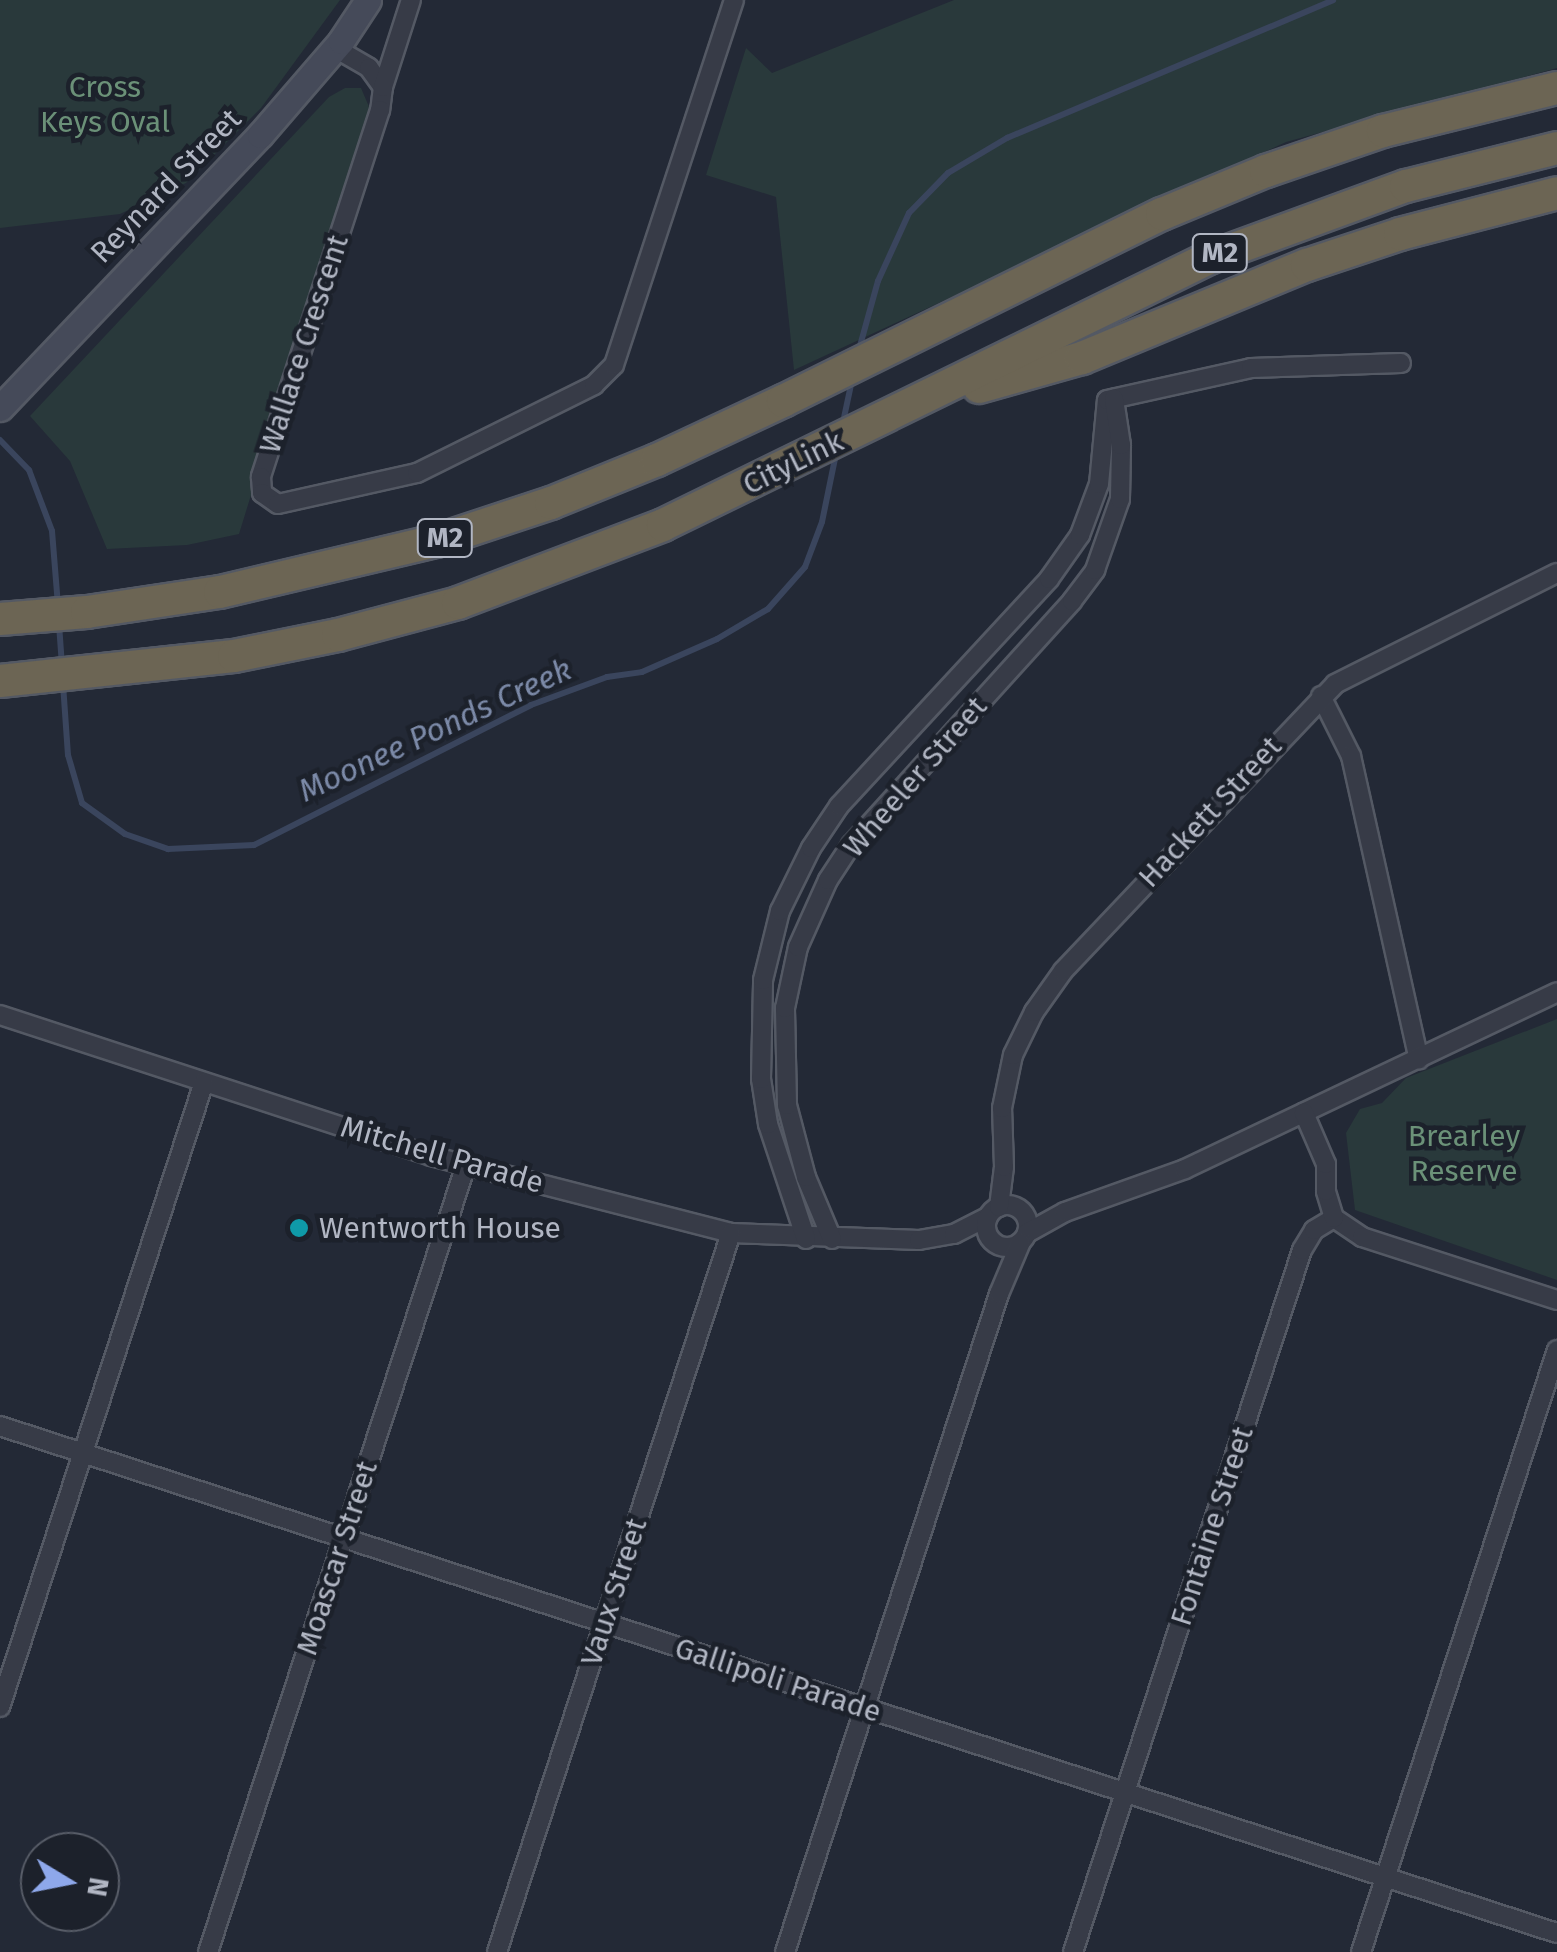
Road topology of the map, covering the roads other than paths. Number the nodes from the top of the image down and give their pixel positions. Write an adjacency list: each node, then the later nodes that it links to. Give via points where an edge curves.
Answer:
1 (368, 0): 4 (street, Reynard Street)
2 (412, 0): 5 (street, Wallace Crescent)
3 (734, 0): 5 (street, Wallace Crescent, via 614,365 594,385 417,472 278,504 262,494 261,477)
4 (335, 48): 5 (street, via 369,68); 11 (street, Reynard Street)
5 (383, 87)
6 (1557, 88): 14 (highway, CityLink / M2, via 1400,126 1266,171 1162,214 657,460 436,541 220,592)
7 (1557, 148): 12 (highway, CityLink / M2, via 1406,186 1283,228)
8 (1557, 194): 12 (highway, via 1400,234 1291,271 1082,358)
9 (1401, 363): 10 (street, via 1252,368)
10 (1110, 400): 31 (street, Wheeler Street, via 1099,484 1080,535 1050,579 840,806 810,848 780,911 762,980 761,1079 768,1124); 32 (street, Wheeler Street, via 1120,445 1120,499 1094,570 850,844 798,947 785,1008 787,1105)
11 (0, 408)
12 (902, 408): 15 (highway, CityLink / M2, via 663,525 458,603 234,656)
13 (1557, 574): 16 (street, Hackett Street, via 1354,672)
14 (11, 618)
15 (11, 680)
16 (1320, 696): 19 (street, via 1352,756); 23 (street, Hackett Street, via 1047,992 1006,1080)
17 (1557, 992): 19 (street)
18 (0, 1014): 20 (street, Mitchell Parade)
19 (1419, 1059): 21 (street)
20 (204, 1082): 22 (street, Mitchell Parade); 38 (street)
21 (1304, 1114): 26 (street, via 1144,1187); 27 (street, via 1326,1164)
22 (466, 1165): 28 (street, Mitchell Parade); 39 (street, Moascar Street)
23 (1004, 1166): 24 (street, Hackett Street); 25 (street, Hackett Street)
24 (1020, 1210): 25 (street); 26 (street); 30 (street)
25 (994, 1212): 29 (street, Mitchell Parade); 33 (street, via 987,1230)
26 (1065, 1212): 30 (street)
27 (1334, 1218): 35 (street, via 1362,1237); 43 (street, Fontaine Street, via 1314,1230 1302,1250)
28 (731, 1233): 31 (street, Mitchell Parade); 40 (street, Vaux Street)
29 (954, 1234): 32 (street, Mitchell Parade); 33 (street, Mitchell Parade)
30 (1024, 1238): 33 (street, via 1010,1247); 34 (street)
31 (806, 1239): 32 (street, Mitchell Parade)
32 (832, 1239)
33 (995, 1243): 34 (street)
34 (999, 1294): 42 (street)
35 (1557, 1300)
36 (1557, 1350): 44 (street)
37 (0, 1426): 38 (street, Gallipoli Parade)
38 (82, 1453): 39 (street, Gallipoli Parade); 41 (street)
39 (343, 1538): 40 (street, Gallipoli Parade); 46 (street, Moascar Street)
40 (604, 1623): 42 (street, Gallipoli Parade); 47 (street, Vaux Street)
41 (0, 1707)
42 (865, 1708): 43 (street, Gallipoli Parade); 48 (street)
43 (1125, 1792): 44 (street, Gallipoli Parade); 49 (street, Fontaine Street)
44 (1385, 1877): 45 (street, Gallipoli Parade); 50 (street)
45 (1557, 1934)
46 (208, 1952)
47 (496, 1952)
48 (785, 1952)
49 (1073, 1952)
50 (1361, 1952)

